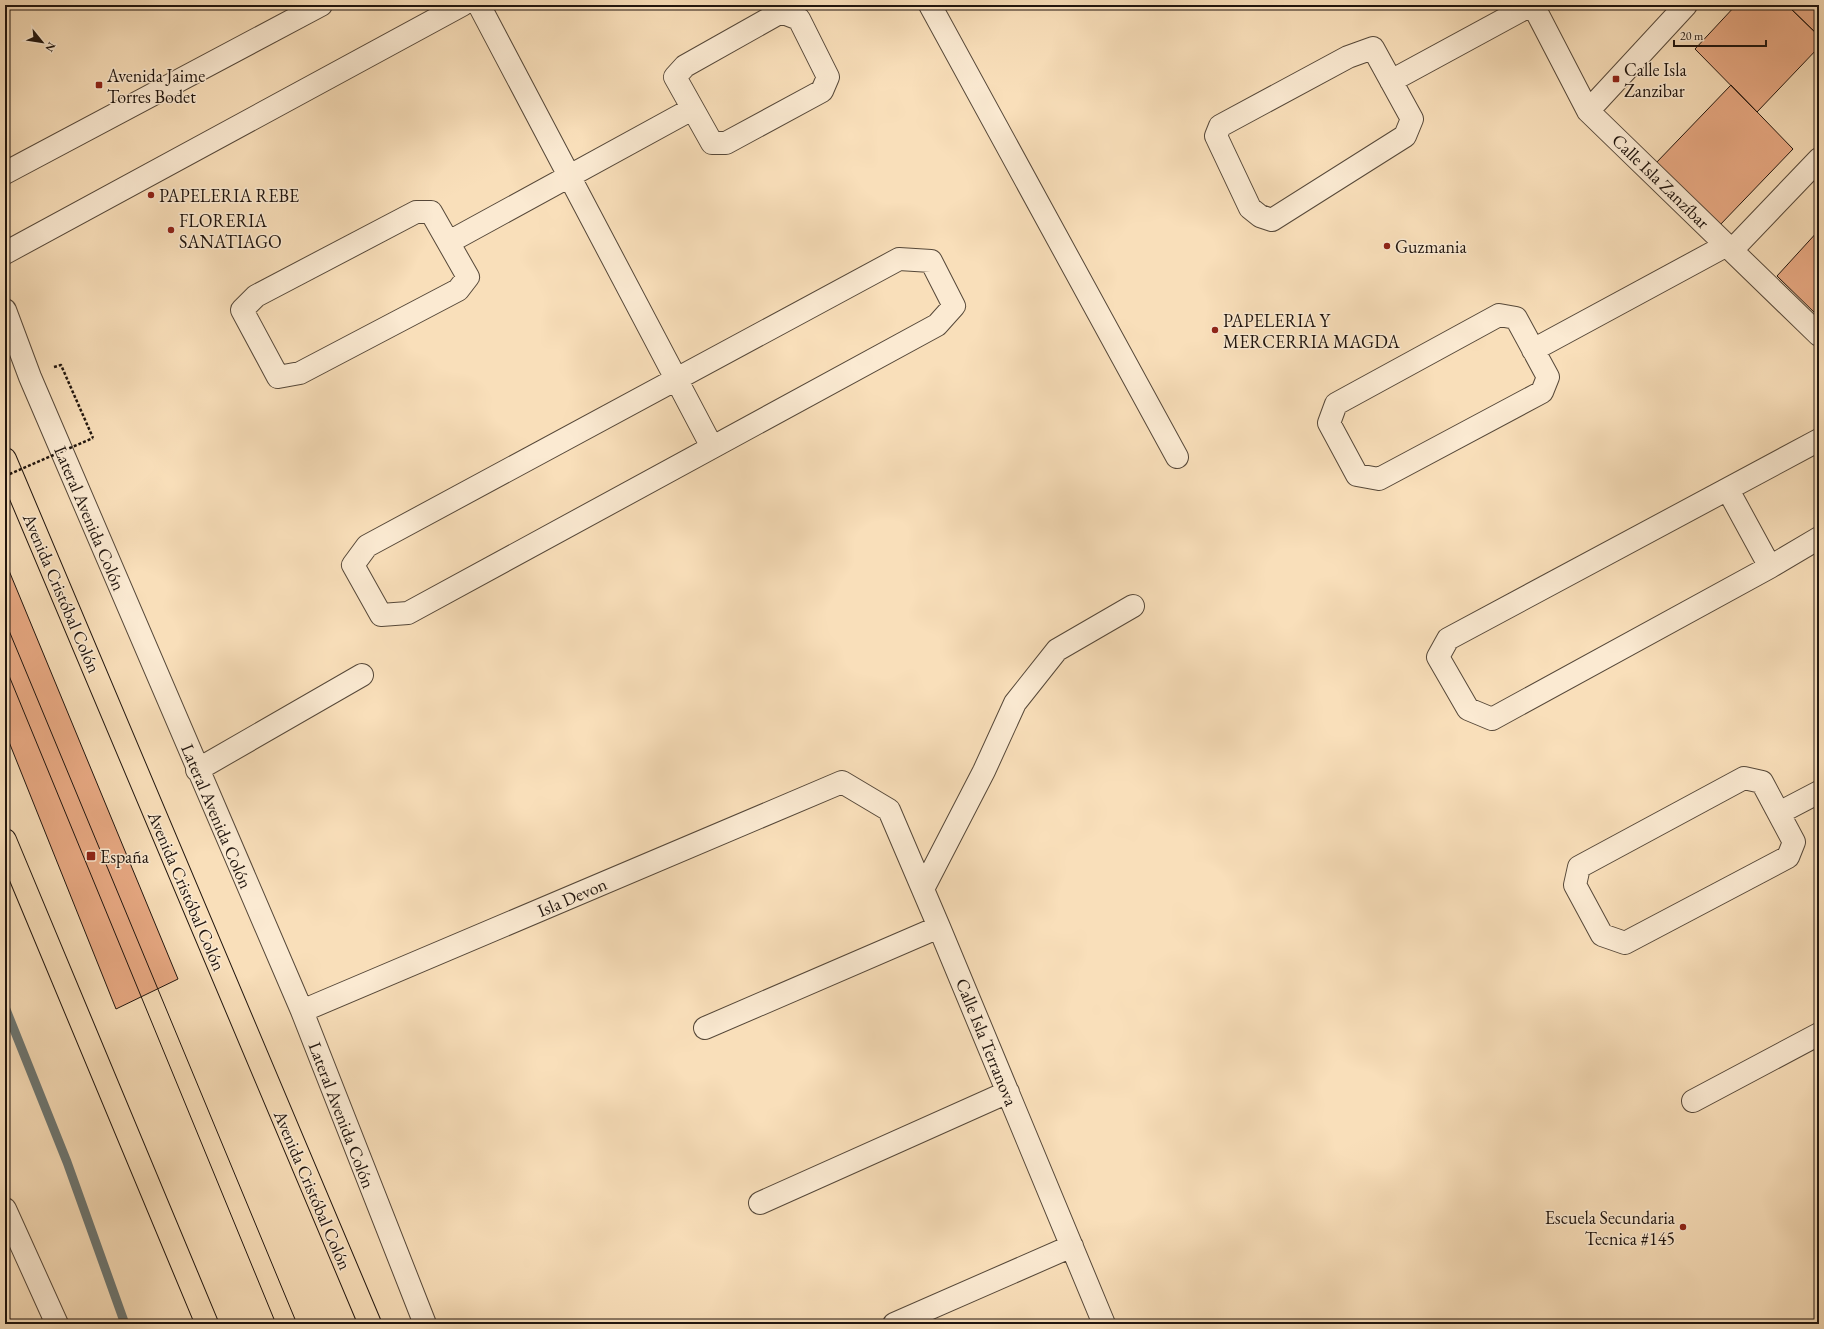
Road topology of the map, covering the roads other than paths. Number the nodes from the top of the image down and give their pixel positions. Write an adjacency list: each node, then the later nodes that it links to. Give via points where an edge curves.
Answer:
1 (321, 5): 11 (street)
2 (462, 5): 15 (street)
3 (479, 5): 12 (street)
4 (930, 5): 22 (street)
5 (1532, 5): 7 (street); 9 (street, Calle Isla Zanzíbar)
6 (1686, 5): 9 (street)
7 (1391, 81): 7 (street, via 1412,119 1406,136 1272,220 1260,216 1250,208 1216,136 1220,126 1348,57 1374,48)
8 (692, 109): 8 (street, via 675,77 685,66 781,12 799,19 828,77 822,91 726,143 712,143); 12 (street)
9 (1588, 111): 14 (street, Calle Isla Zanzíbar)
10 (1819, 159): 14 (street)
11 (5, 173)
12 (570, 176): 13 (street); 19 (street)
13 (449, 242): 13 (street, via 468,277 458,290 300,373 278,377 242,310 256,296 416,212 432,212)
14 (1729, 248): 17 (street, Calle Isla Zanzíbar); 18 (street)
15 (5, 253)
16 (5, 310): 29 (street, Lateral Avenida Colón, via 30,377)
17 (1819, 335)
18 (1533, 350): 18 (street, via 1548,378 1542,392 1379,479 1357,475 1329,423 1336,404 1498,315 1516,318)
19 (677, 380): 21 (street); 21 (street, via 899,259 931,261 954,306 937,325); 21 (street, via 367,546 352,565 381,615 408,612)
20 (1819, 440): 24 (street)
21 (712, 447)
22 (1177, 457)
23 (5, 458): 46 (main road, Avenida Cristóbal Colón)
24 (1728, 490): 26 (street); 26 (street, via 1448,639 1438,657 1468,710 1492,719)
25 (1819, 538): 26 (street)
26 (1770, 567)
27 (1133, 606): 34 (street, via 1057,650 1015,703 984,771)
28 (362, 675): 29 (street)
29 (197, 770): 36 (street, Lateral Avenida Colón)
30 (842, 782): 34 (street, Calle Isla Terranova, via 889,810); 36 (street, Isla Devon)
31 (1819, 792): 32 (street)
32 (1779, 813): 32 (street, via 1794,842 1788,857 1625,943 1602,934 1575,885 1579,867 1744,778 1762,782)
33 (5, 840): 45 (main road)
34 (923, 889): 35 (street, Calle Isla Terranova)
35 (940, 927): 37 (street); 39 (street, Calle Isla Terranova)
36 (302, 1011): 47 (street, Lateral Avenida Colón)
37 (705, 1028)
38 (1819, 1034): 40 (street)
39 (1008, 1092): 41 (street); 43 (street, Calle Isla Terranova)
40 (1693, 1101)
41 (760, 1203)
42 (5, 1209): 44 (street)
43 (1072, 1246): 48 (street); 49 (street, Calle Isla Terranova)
44 (57, 1324)
45 (207, 1324)
46 (370, 1324)
47 (425, 1324)
48 (894, 1324)
49 (1104, 1324)

